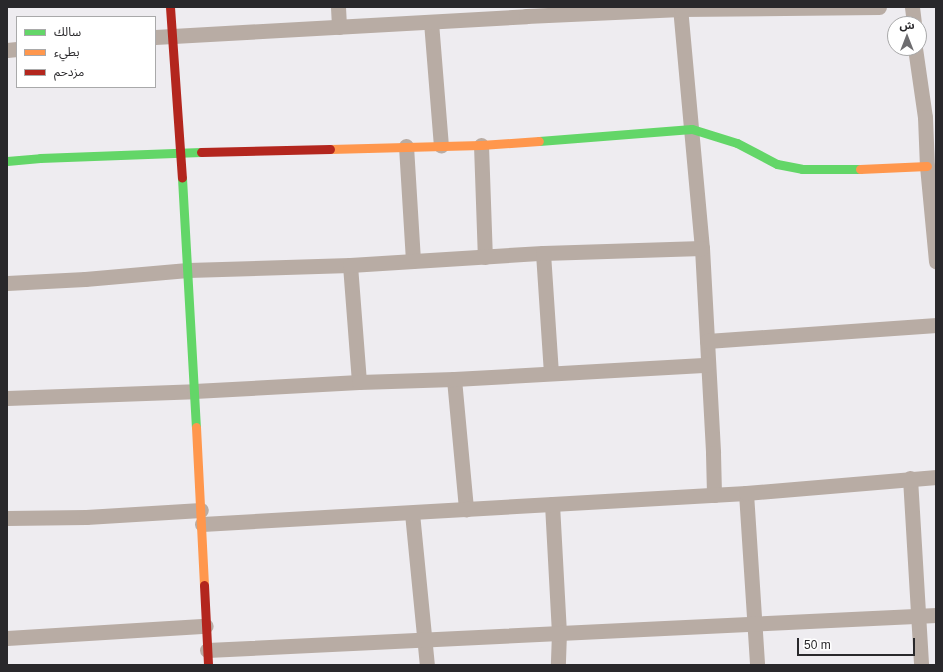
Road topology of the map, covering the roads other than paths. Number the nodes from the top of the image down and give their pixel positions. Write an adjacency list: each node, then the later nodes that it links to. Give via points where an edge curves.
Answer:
1 (170, 7): 8 (street)
2 (338, 7): 7 (street)
3 (879, 7): 4 (street)
4 (680, 8): 5 (street); 11 (street)
5 (526, 11): 6 (street)
6 (431, 22): 7 (street); 14 (street)
7 (339, 27): 8 (street)
8 (172, 36): 9 (street); 15 (street)
9 (156, 37)
10 (916, 56): 17 (street, via 924,118)
11 (692, 129): 12 (street); 17 (street, via 737,143 777,164 802,169); 19 (street)
12 (481, 145): 14 (street); 21 (street)
13 (406, 146): 14 (street); 15 (street); 22 (street)
14 (441, 146)
15 (180, 153): 16 (street); 25 (street)
16 (7, 160)
17 (926, 166): 18 (street)
18 (933, 207): 23 (street)
19 (702, 248): 20 (street); 28 (street)
20 (543, 253): 21 (street); 30 (street)
21 (485, 257): 22 (street)
22 (412, 260): 24 (street)
23 (936, 262)
24 (350, 265): 25 (street); 32 (street)
25 (188, 270): 26 (street); 33 (street)
26 (7, 283)
27 (936, 325): 28 (street)
28 (707, 341): 29 (street)
29 (708, 365): 30 (street); 38 (street)
30 (551, 373): 31 (street)
31 (454, 379): 32 (street); 40 (street)
32 (359, 382): 33 (street)
33 (194, 391): 34 (street); 42 (street)
34 (7, 398)
35 (936, 477): 36 (street)
36 (910, 478): 37 (street); 45 (street)
37 (746, 493): 38 (street); 46 (street)
38 (714, 495): 39 (street)
39 (552, 504): 40 (street); 48 (street)
40 (466, 509): 41 (street)
41 (412, 513): 42 (street); 50 (street)
42 (201, 517): 43 (street); 47 (street)
43 (7, 518)
44 (936, 615): 45 (street)
45 (918, 616): 46 (street); 56 (street)
46 (755, 624): 48 (street); 55 (street)
47 (206, 626): 49 (street); 51 (street)
48 (560, 632): 50 (street); 54 (street)
49 (7, 638)
50 (426, 640): 51 (street); 53 (street)
51 (207, 650): 52 (street)
52 (208, 665)
53 (427, 665)
54 (558, 665)
55 (757, 665)
56 (921, 665)

